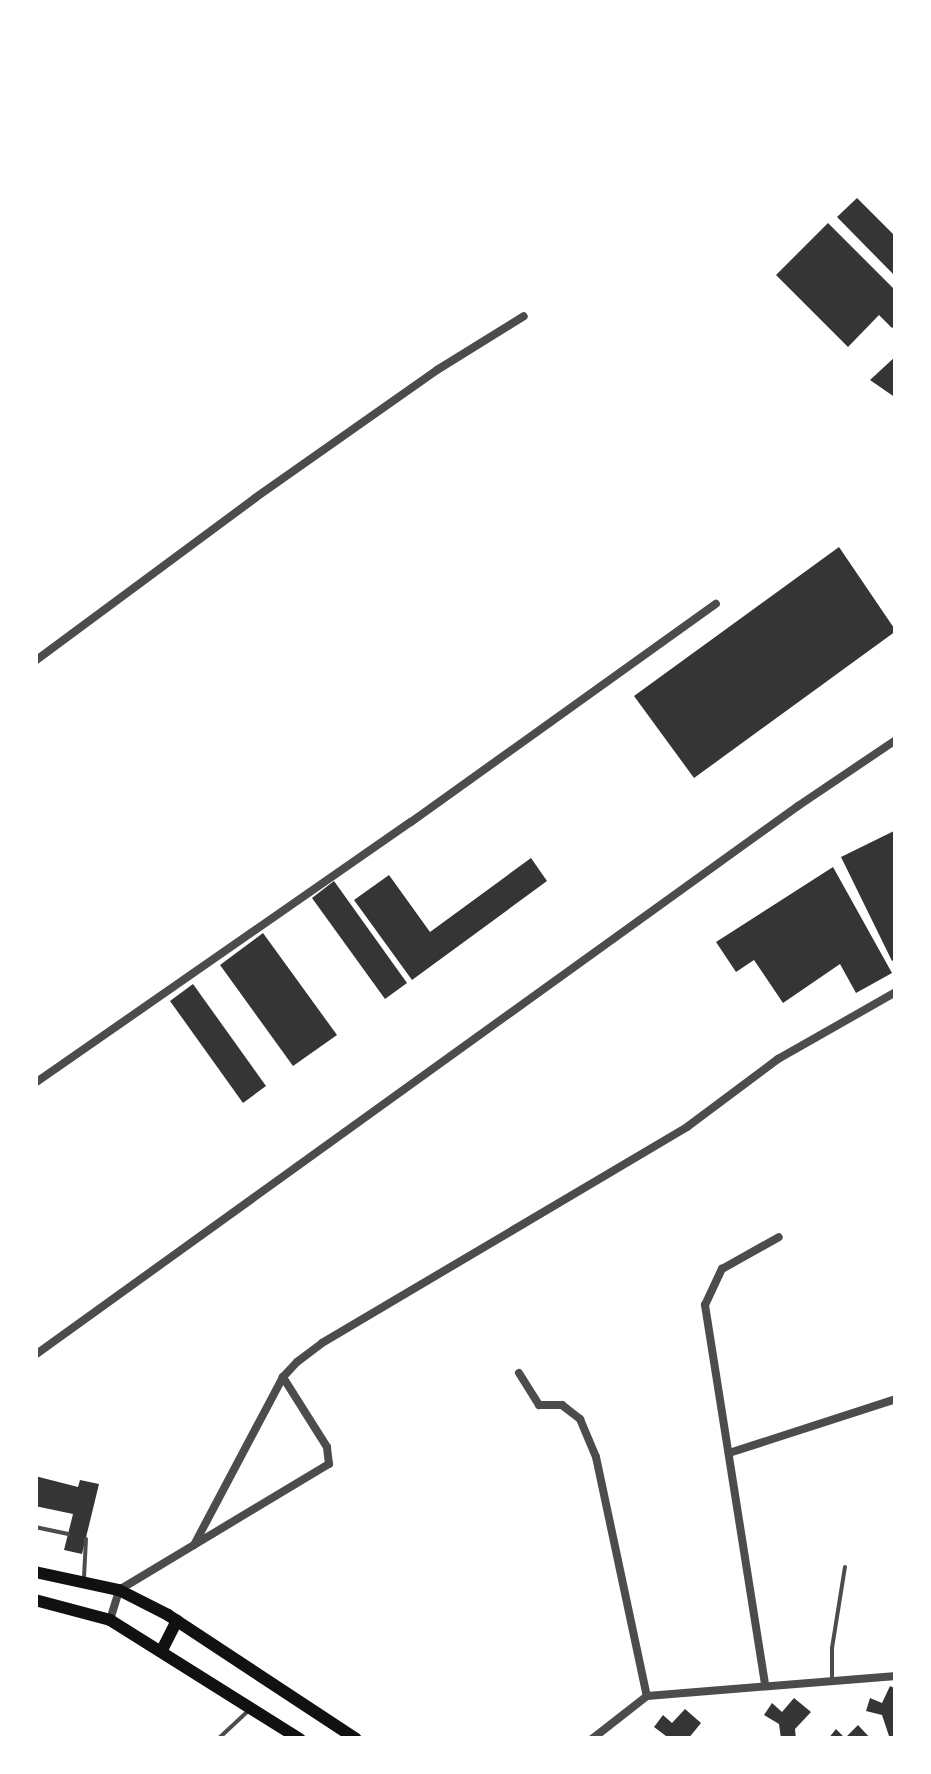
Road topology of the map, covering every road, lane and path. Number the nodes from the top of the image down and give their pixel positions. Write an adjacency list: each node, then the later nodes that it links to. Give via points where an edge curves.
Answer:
1 (524, 316): 3 (street, via 436,370)
2 (716, 604): 6 (street)
3 (35, 661)
4 (896, 740): 8 (street)
5 (896, 992): 10 (street, via 778,1059 687,1127 322,1343)
6 (35, 1083)
7 (779, 1237): 12 (street, via 722,1269 705,1304)
8 (35, 1355)
9 (519, 1374): 28 (street, via 539,1405 562,1405 580,1419 596,1456)
10 (283, 1377): 16 (street); 16 (street, via 327,1447 329,1464)
11 (896, 1398): 12 (street)
12 (728, 1453): 27 (street)
13 (35, 1527): 14 (lane)
14 (68, 1534)
15 (86, 1538): 19 (lane)
16 (194, 1545): 20 (street)
17 (845, 1566): 26 (lane)
18 (35, 1572): 19 (main road)
19 (84, 1582): 20 (main road)
20 (119, 1590): 22 (street); 23 (main road)
21 (35, 1600): 22 (main road)
22 (110, 1620): 24 (main road)
23 (177, 1621): 24 (main road); 32 (main road)
24 (162, 1650): 29 (main road)
25 (896, 1676): 26 (street)
26 (832, 1680): 27 (street)
27 (765, 1684): 28 (street)
28 (646, 1696): 33 (street)
29 (252, 1707): 30 (lane); 31 (main road)
30 (218, 1739)
31 (300, 1739)
32 (356, 1739)
33 (592, 1739)

